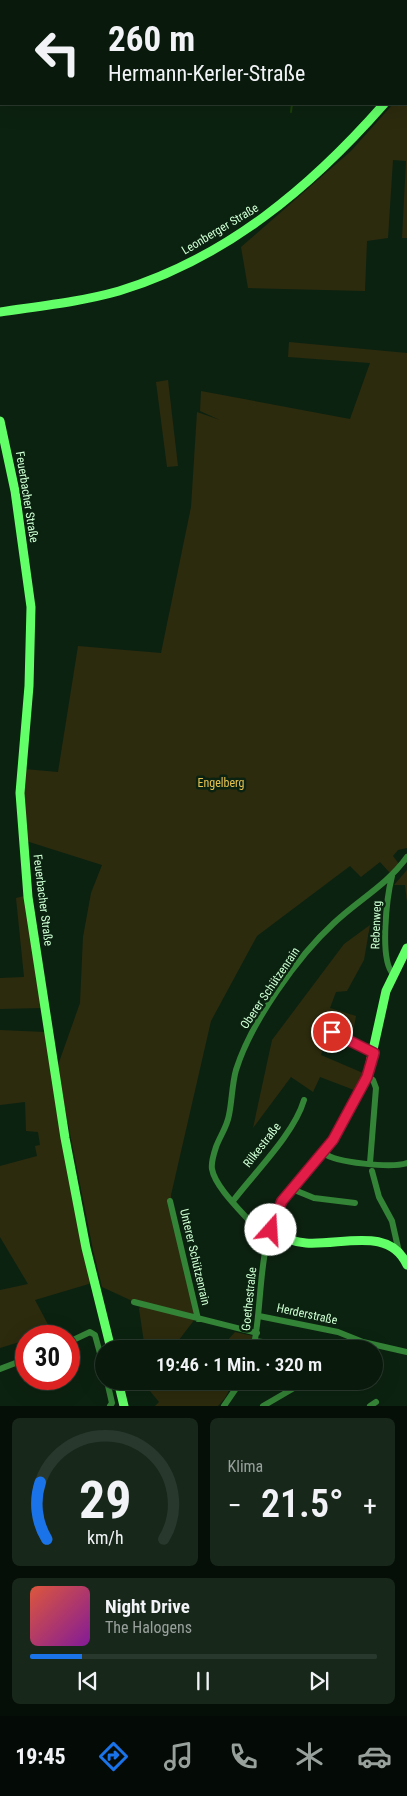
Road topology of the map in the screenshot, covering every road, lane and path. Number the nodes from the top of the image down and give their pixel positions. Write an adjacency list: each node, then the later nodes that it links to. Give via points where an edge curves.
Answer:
1 (383, 105): 2 (main road, Leonberger Straße, via 345,147 296,192 244,232 204,256 160,276 109,293)
2 (0, 312)
3 (0, 421): 31 (main road, Feuerbacher Straße, via 13,480 31,606 29,686 20,793 28,897 65,1138 86,1248)
4 (407, 857): 5 (street, Oberer Schützenrain)
5 (392, 876): 7 (street, Rebenweg, via 386,952 387,964); 18 (street, Oberer Schützenrain, via 335,921 314,943 271,1002 243,1052 235,1073 228,1120 216,1147 212,1167 214,1177)
6 (407, 948): 7 (main road)
7 (393, 974): 9 (main road, via 386,992)
8 (316, 1025): 9 (street)
9 (374, 1053): 10 (main road)
10 (367, 1077): 12 (main road); 13 (street, via 373,1080 376,1088)
11 (304, 1100): 18 (street, Rilkestraße, via 291,1126)
12 (324, 1153): 13 (street, via 334,1159); 16 (main road)
13 (370, 1163): 14 (street, via 397,1166)
14 (407, 1163)
15 (372, 1170): 22 (street, via 379,1197 392,1221)
16 (292, 1189): 19 (street, via 314,1198); 20 (main road, via 276,1212)
17 (170, 1201): 26 (street, Unterer Schützenrain)
18 (233, 1201): 21 (street, Oberer Schützenrain, via 260,1232)
19 (354, 1203)
20 (275, 1224): 21 (street, Goethestraße); 22 (main road, via 280,1234 294,1242 378,1242)
21 (269, 1233): 25 (street, Goethestraße)
22 (399, 1252): 23 (main road)
23 (407, 1264)
24 (134, 1302): 26 (street, Unterer Schützenrain)
25 (259, 1316): 27 (street, Goethestraße); 29 (street, Herderstraße, via 338,1332)
26 (198, 1318): 27 (street, Unterer Schützenrain)
27 (257, 1332): 32 (street, Goethestraße)
28 (80, 1337): 30 (street, via 90,1332)
29 (353, 1339): 33 (street, Herderstraße)
30 (96, 1340)
31 (109, 1340)
32 (255, 1340)
33 (407, 1352)
34 (15, 1363): 35 (street)
35 (0, 1369)
36 (109, 1390): 41 (street)
37 (120, 1390): 42 (main road)
38 (235, 1390): 43 (street)
39 (291, 1390): 44 (street)
40 (376, 1402): 45 (street)
41 (110, 1406)
42 (124, 1406)
43 (224, 1406)
44 (263, 1406)
45 (370, 1406)

